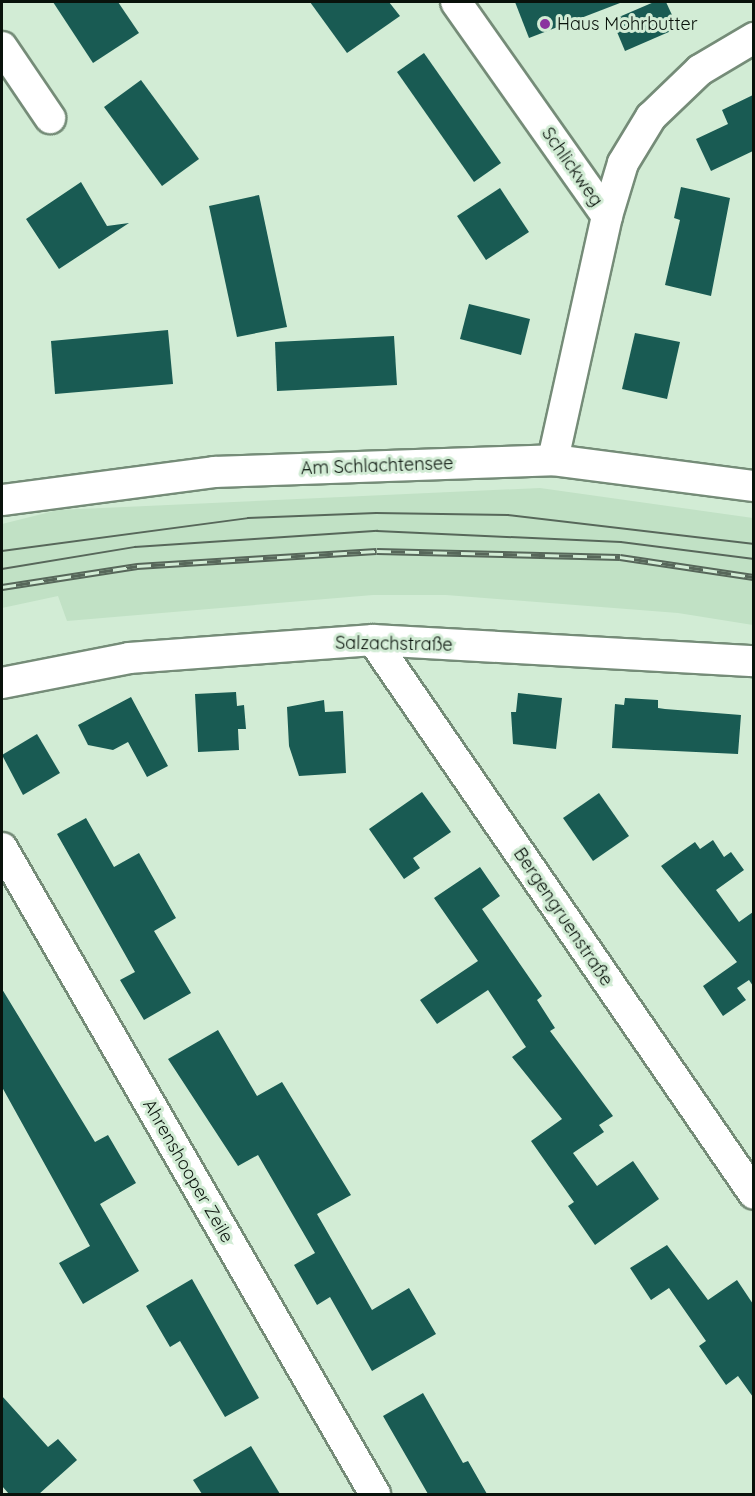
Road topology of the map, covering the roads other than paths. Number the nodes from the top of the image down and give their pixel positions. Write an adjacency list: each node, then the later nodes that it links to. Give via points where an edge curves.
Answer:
1 (456, 2): 5 (street, Schlickweg)
2 (753, 38): 5 (street, via 700,70 651,117 623,163)
3 (2, 47): 4 (street)
4 (50, 118)
5 (607, 216): 6 (street, Schlickweg)
6 (553, 460): 7 (street, Am Schlachtensee); 8 (street, Am Schlachtensee, via 214,472)
7 (753, 486)
8 (2, 500)
9 (373, 640): 10 (street, Salzachstraße); 11 (street, Salzachstraße, via 129,658); 13 (street, Bergengruenstraße)
10 (753, 661)
11 (2, 682)
12 (2, 848): 14 (street, Ahrenshooper Zeile)
13 (753, 1194)
14 (375, 1494)

